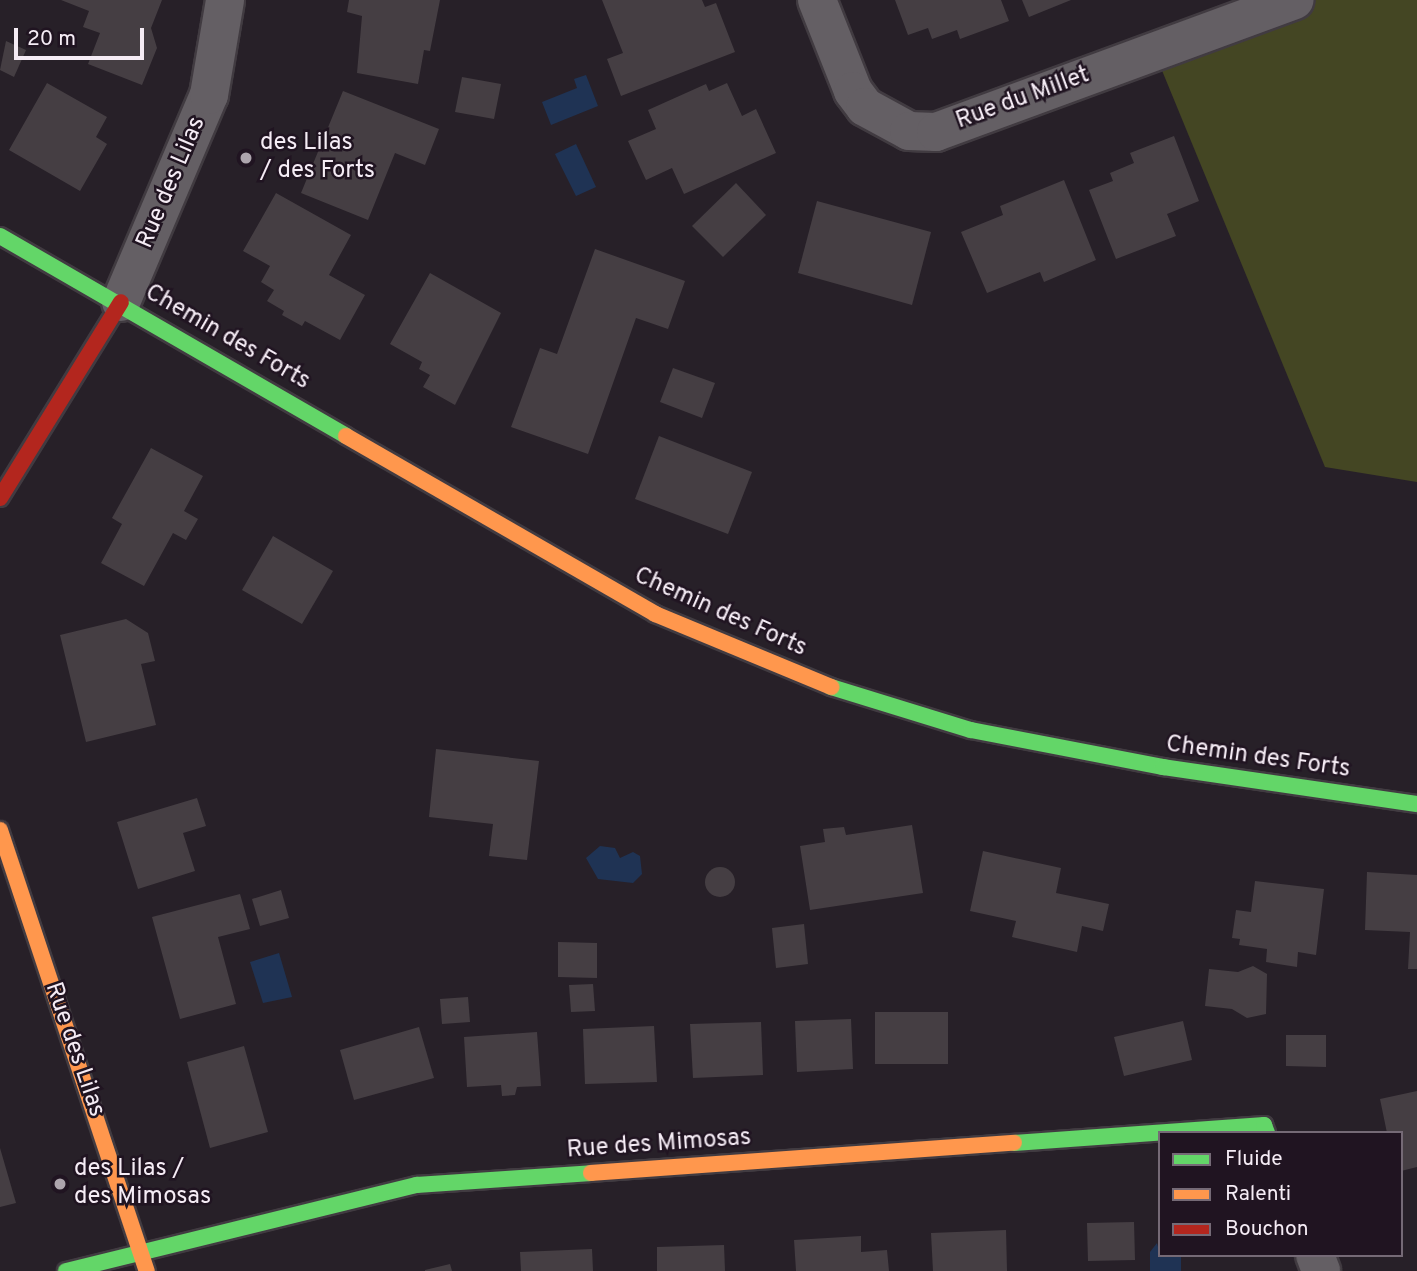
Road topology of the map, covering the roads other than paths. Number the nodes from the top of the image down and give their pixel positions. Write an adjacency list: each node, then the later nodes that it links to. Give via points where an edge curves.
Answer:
1 (225, 0): 5 (street, Rue des Lilas, via 209,95)
2 (817, 0): 3 (street, Rue du Millet, via 853,91 865,107 909,131 936,132)
3 (1294, 0)
4 (0, 236): 5 (street, Chemin des Forts)
5 (121, 302): 6 (street, Rue des Lilas); 7 (street, Chemin des Forts, via 655,614 828,686 971,730 1163,767)
6 (0, 498)
7 (1417, 804)
8 (0, 830): 12 (street, Rue des Lilas)
9 (1265, 1129): 10 (street, Rue des Mimosas)
10 (1235, 1131)
11 (1158, 1136): 12 (street, Rue des Mimosas, via 417,1185)
12 (141, 1252): 13 (street, Rue des Mimosas); 14 (street, Rue des Lilas)
13 (66, 1271)
14 (147, 1271)

